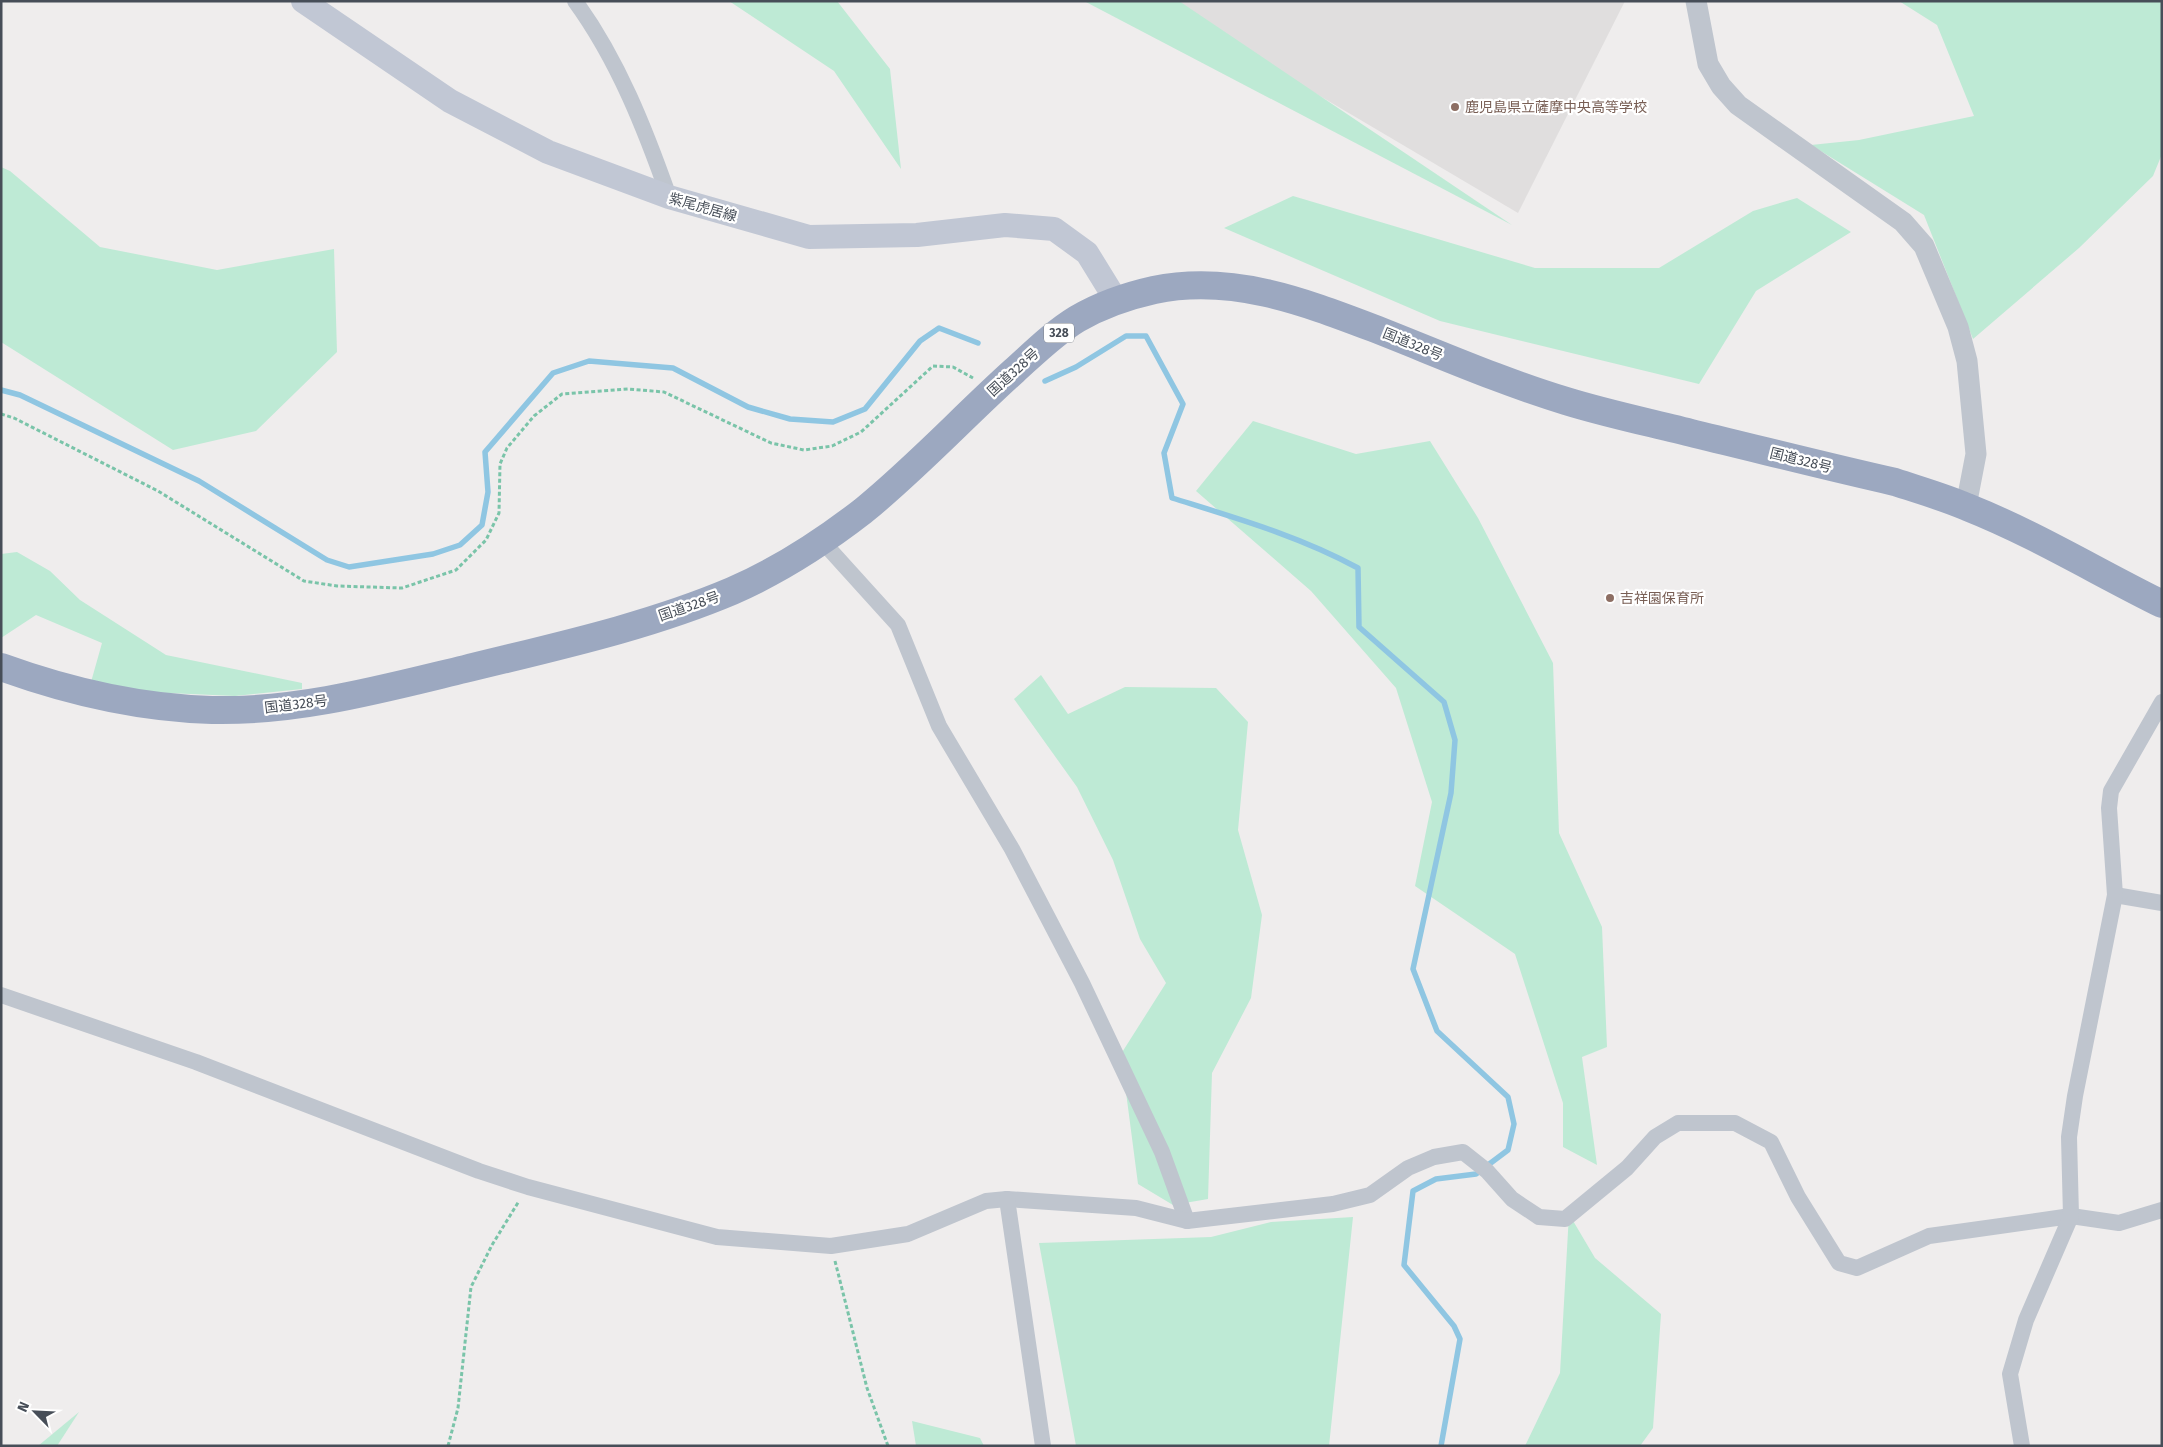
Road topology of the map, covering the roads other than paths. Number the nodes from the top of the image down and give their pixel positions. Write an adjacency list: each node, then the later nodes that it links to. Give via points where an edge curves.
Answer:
1 (303, 1): 4 (main road, 紫尾虎居線, via 450,101 548,152)
2 (575, 1): 4 (street, via 625,86 649,141)
3 (1696, 1): 6 (street, via 1708,64 1738,105 1903,222 1924,246 1958,327 1966,360 1976,454)
4 (668, 197): 5 (main road, 紫尾虎居線, via 809,238 917,234 1005,225 1054,229 1087,253)
5 (1116, 300): 6 (highway, 国道328号 / 328, via 1158,289 1206,284 1259,290 1300,301 1504,381 1569,402 1895,482); 7 (highway, 国道328号 / 328, via 1077,319 1044,343 901,479)
6 (1966, 506): 8 (highway, 国道328号 / 328)
7 (822, 541): 9 (highway, 国道328号 / 328, via 733,591 645,622 390,688 314,703 231,709 160,706 112,700); 17 (street, via 898,625 939,726 1012,849 1082,983 1162,1152)
8 (2162, 604)
9 (1, 667)
10 (2162, 702): 11 (street, via 2111,791 2109,808)
11 (2115, 895): 12 (street); 16 (street, via 2069,1137)
12 (2162, 903)
13 (1, 995): 14 (street, via 196,1062 479,1171 716,1237 831,1246 908,1234 986,1201)
14 (1007, 1199): 17 (street, via 1136,1208); 18 (street)
15 (2162, 1210): 16 (street, via 2119,1223)
16 (2071, 1216): 17 (street, via 1929,1236 1857,1268 1839,1263 1798,1197 1771,1142 1735,1123 1726,1123 1678,1124 1655,1137 1627,1168 1565,1219 1539,1217 1512,1199 1487,1171 1463,1152 1434,1157 1408,1168 1370,1196 1333,1204); 19 (street, via 2026,1320 2010,1374)
17 (1187, 1221)
18 (1043, 1446)
19 (2022, 1446)

